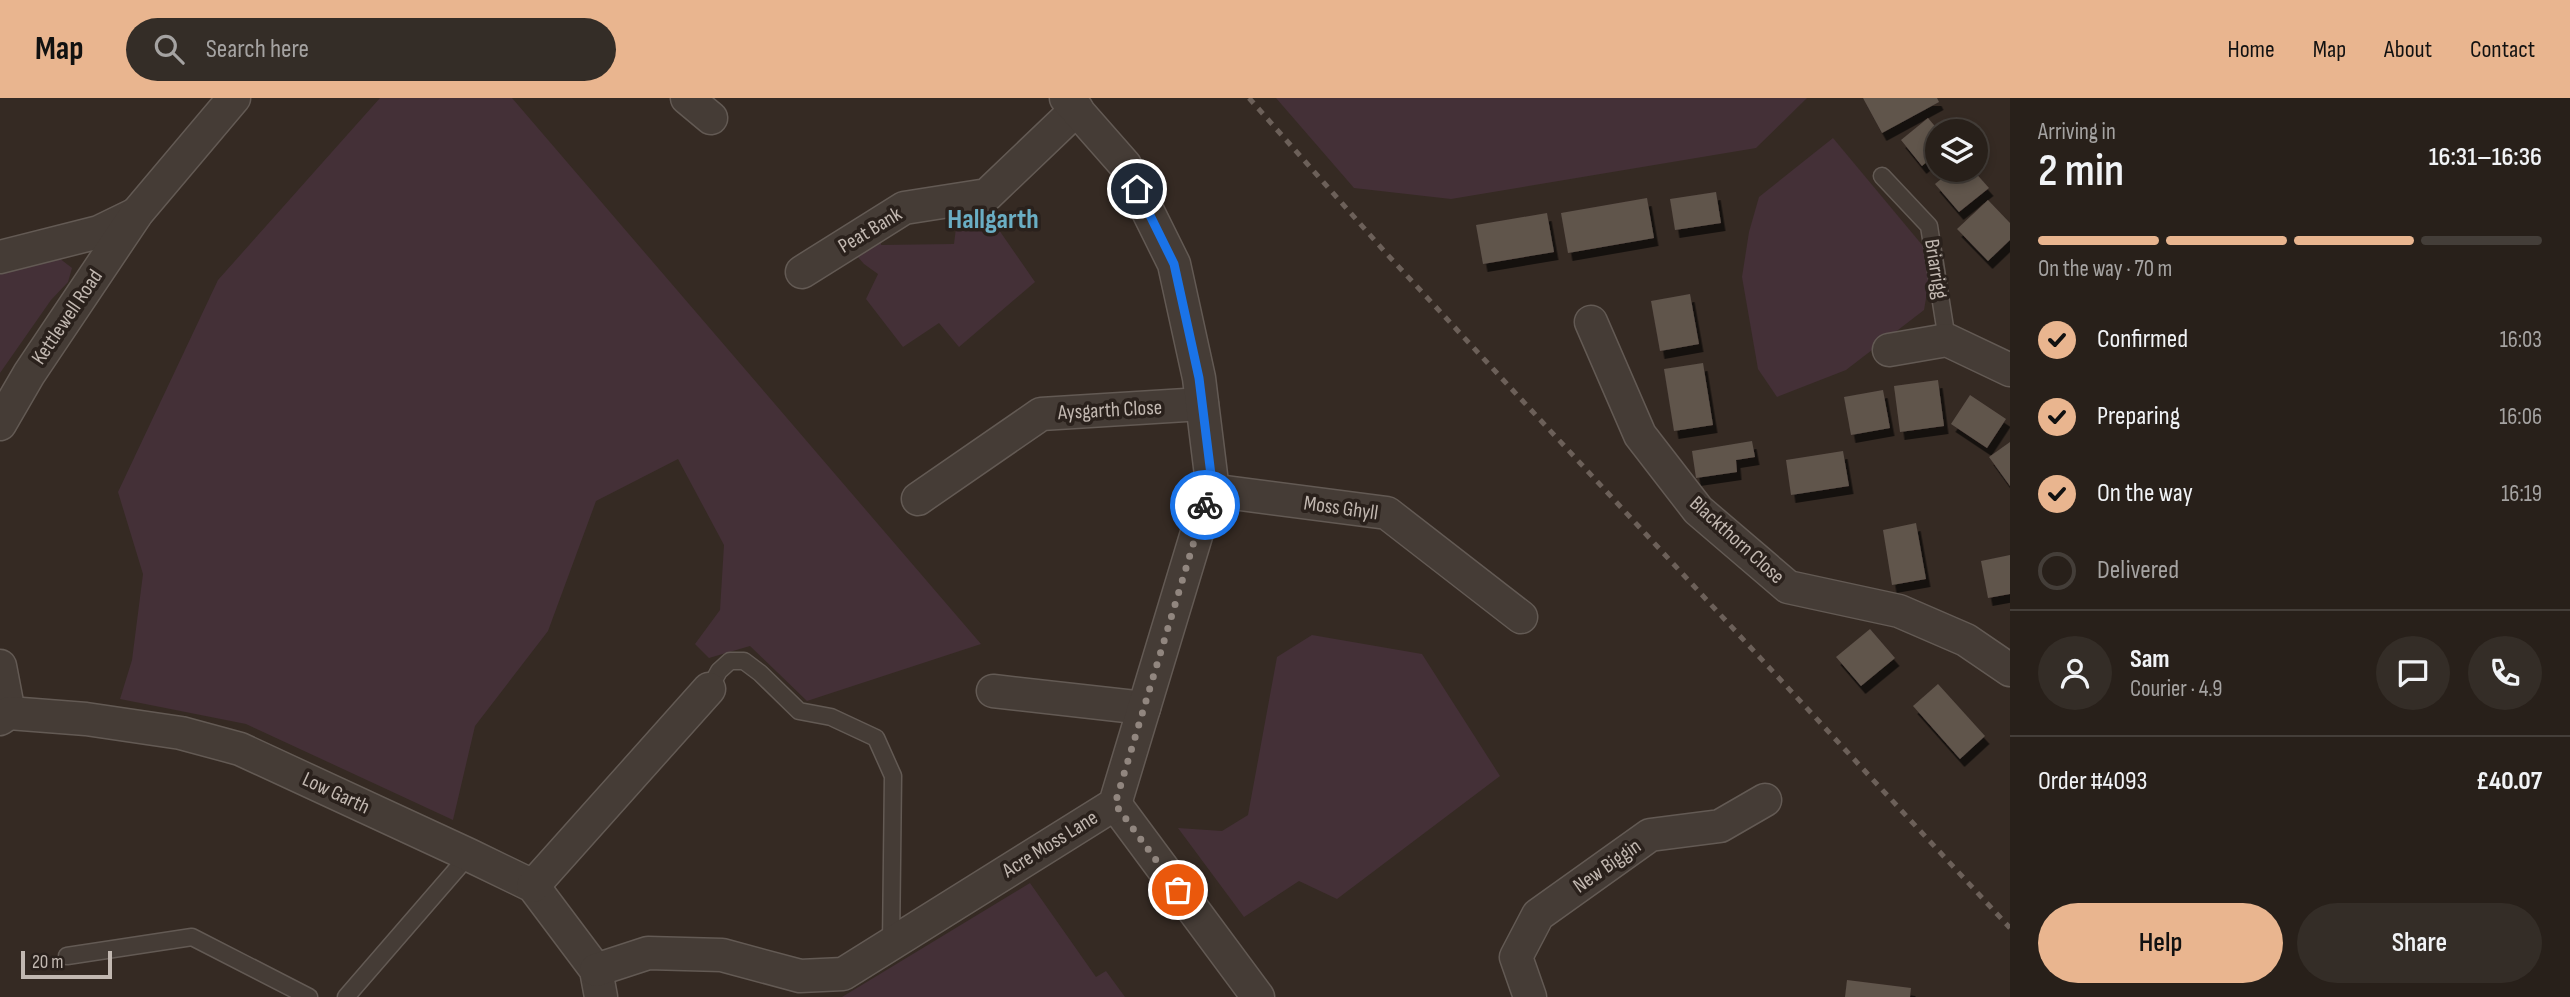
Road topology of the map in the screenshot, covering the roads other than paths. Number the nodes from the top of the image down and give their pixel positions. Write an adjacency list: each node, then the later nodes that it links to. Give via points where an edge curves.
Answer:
1 (234, 98): 4 (street, Kettlewell Road)
2 (1072, 104): 6 (street, Peat Bank, via 987,195 904,208); 11 (street, Acre Moss Lane, via 1125,165 1174,264)
3 (1882, 176): 8 (lane, Briarrigg, via 1929,226)
4 (137, 213): 5 (street, Kettlewell Road, via 99,232); 12 (street, Kettlewell Road)
5 (0, 257)
6 (802, 271)
7 (1591, 322): 17 (street, Blackthorn Close, via 1640,435 1698,510 1788,587 1899,611 1966,640)
8 (1947, 340): 9 (street); 10 (street)
9 (1889, 350)
10 (2010, 370)
11 (1202, 404): 13 (street, Acre Moss Lane); 14 (street, Aysgarth Close, via 1041,414)
12 (0, 424)
13 (1210, 490): 15 (street, Moss Ghyll, via 1387,513); 20 (street, Acre Moss Lane)
14 (918, 499)
15 (1521, 617)
16 (0, 666): 21 (street)
17 (2010, 670)
18 (709, 689): 25 (street); 26 (lane, via 730,661 744,661 799,711 831,717 876,738 893,776)
19 (993, 691): 20 (street)
20 (1144, 708): 23 (street, Acre Moss Lane)
21 (5, 716): 24 (street, Low Garth, via 86,719 181,733 240,749)
22 (1765, 800): 32 (street, New Biggin, via 1720,826 1650,835 1538,915 1516,957)
23 (1115, 804): 26 (street, Acre Moss Lane); 31 (street)
24 (469, 855): 25 (street, Low Garth); 30 (lane)
25 (533, 886): 28 (street, Low Garth)
26 (891, 944): 28 (street, Acre Moss Lane, via 843,974 800,976 722,955 648,953)
27 (67, 956): 29 (lane, via 192,937)
28 (598, 983)
29 (309, 997)
30 (346, 997)
31 (1258, 997)
32 (1530, 997)

